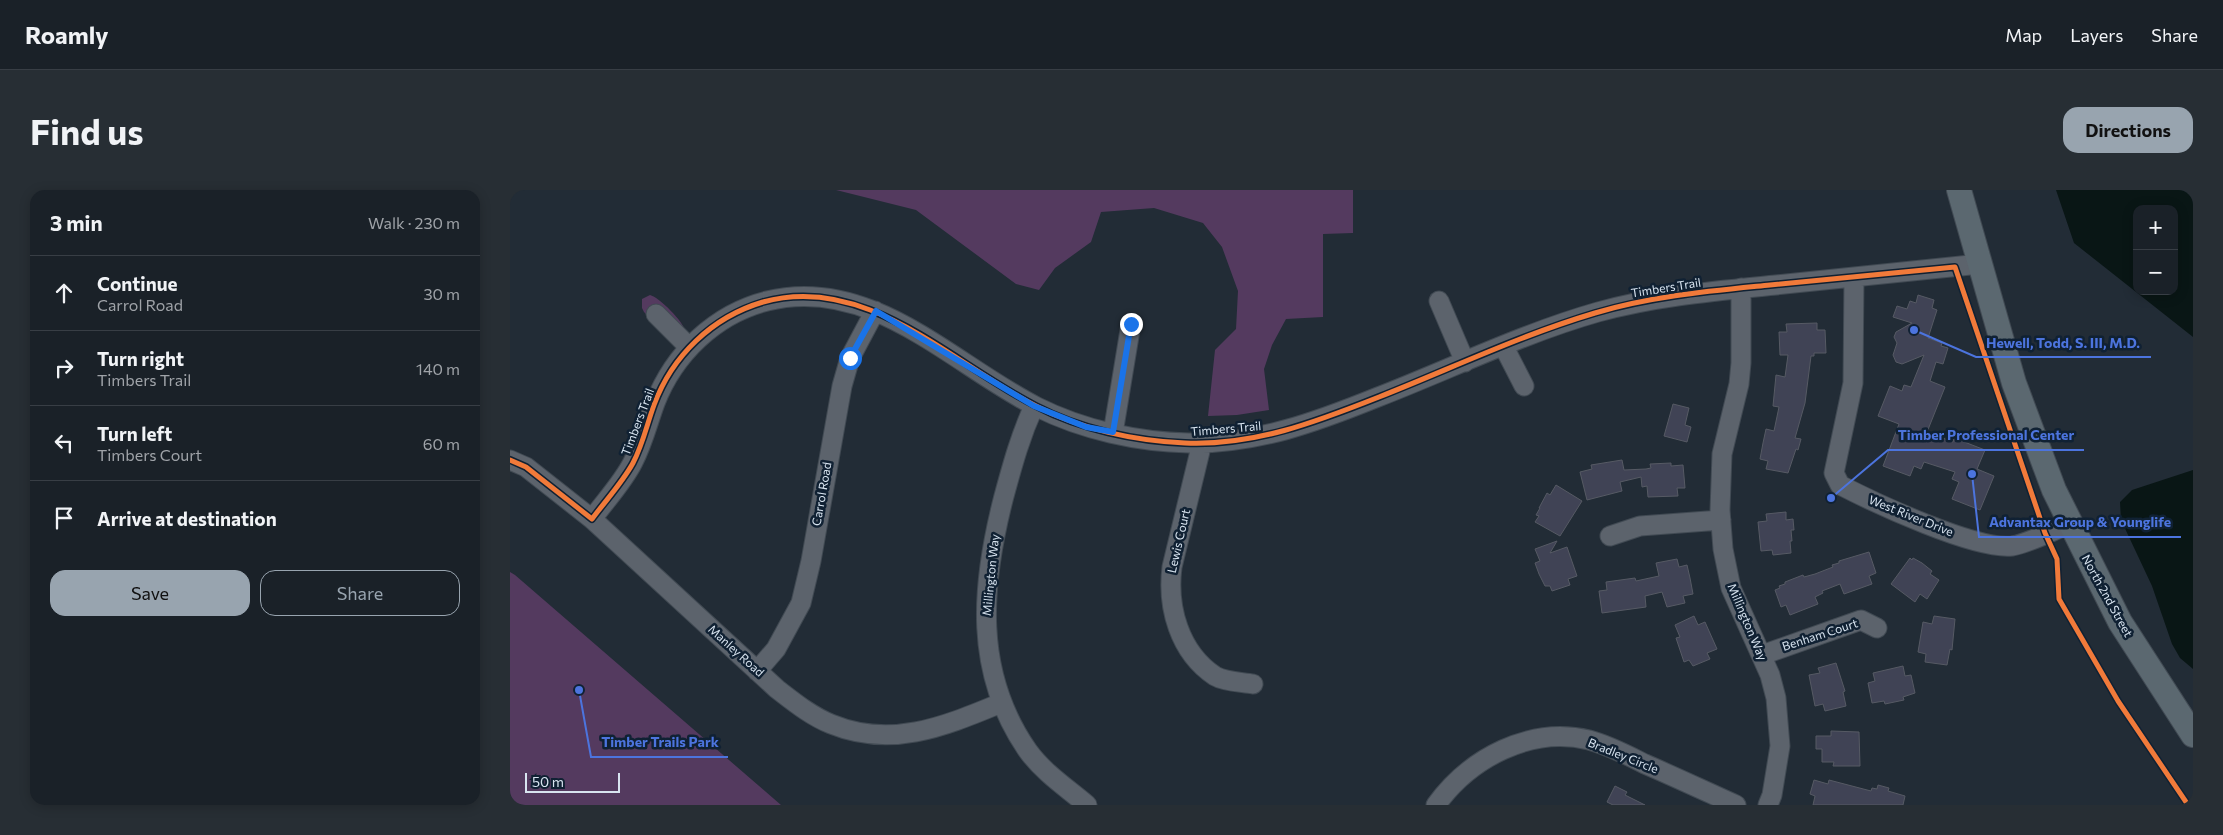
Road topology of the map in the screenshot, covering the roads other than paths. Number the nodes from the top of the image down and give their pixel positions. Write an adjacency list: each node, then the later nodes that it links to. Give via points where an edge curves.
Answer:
1 (1959, 190): 2 (main road, North 2nd Street)
2 (1980, 264): 3 (street, Timbers Trail); 19 (main road, North 2nd Street, via 2014,383)
3 (1854, 277): 4 (street, Timbers Trail); 19 (street, West River Drive, via 1853,383 1834,473 1840,485 1920,521 1998,546 2018,544)
4 (1740, 288): 10 (street, Timbers Trail, via 1641,301 1585,316); 18 (street, Millington Way, via 1741,364 1722,454)
5 (1439, 301): 11 (street)
6 (876, 311): 9 (street, Timbers Trail, via 833,299 777,299 734,314 709,329); 13 (street, Timbers Trail); 23 (street, Carrol Road, via 850,358 842,386 801,603 776,649)
7 (656, 314): 9 (street)
8 (1131, 324): 14 (street)
9 (689, 347): 17 (street, Timbers Trail, via 664,383 634,461)
10 (1504, 347): 11 (street, Timbers Trail); 12 (street)
11 (1465, 362): 15 (street, Timbers Trail, via 1318,422 1259,437)
12 (1524, 386)
13 (1034, 406): 14 (street, Timbers Trail, via 1086,427); 25 (street, Millington Way, via 1020,437 995,532 986,597 986,643)
14 (1113, 432): 15 (street, Timbers Trail, via 1151,440)
15 (1202, 443): 24 (street, Lewis Court, via 1172,566 1169,587 1174,615 1182,638 1196,660 1217,677)
16 (510, 460): 17 (street, Manley Road, via 526,467)
17 (592, 519): 23 (street, Manley Road)
18 (1720, 520): 20 (street, via 1640,526); 22 (street, Millington Way, via 1731,588)
19 (2070, 524): 26 (main road, North 2nd Street, via 2120,622)
20 (1610, 536)
21 (1877, 628): 22 (street, Benham Court, via 1861,620)
22 (1762, 655): 30 (street, Millington Way, via 1772,682 1780,746)
23 (757, 671): 25 (street, Manley Road, via 807,711 832,724 861,732 888,735 938,728)
24 (1253, 684)
25 (1001, 703): 27 (street, Millington Way, via 1029,752)
26 (2193, 735)
27 (1087, 805)
28 (1436, 805): 29 (street, Bradley Circle, via 1470,768 1495,752 1528,741 1561,737 1588,740 1611,748)
29 (1736, 805)
30 (1768, 805)

